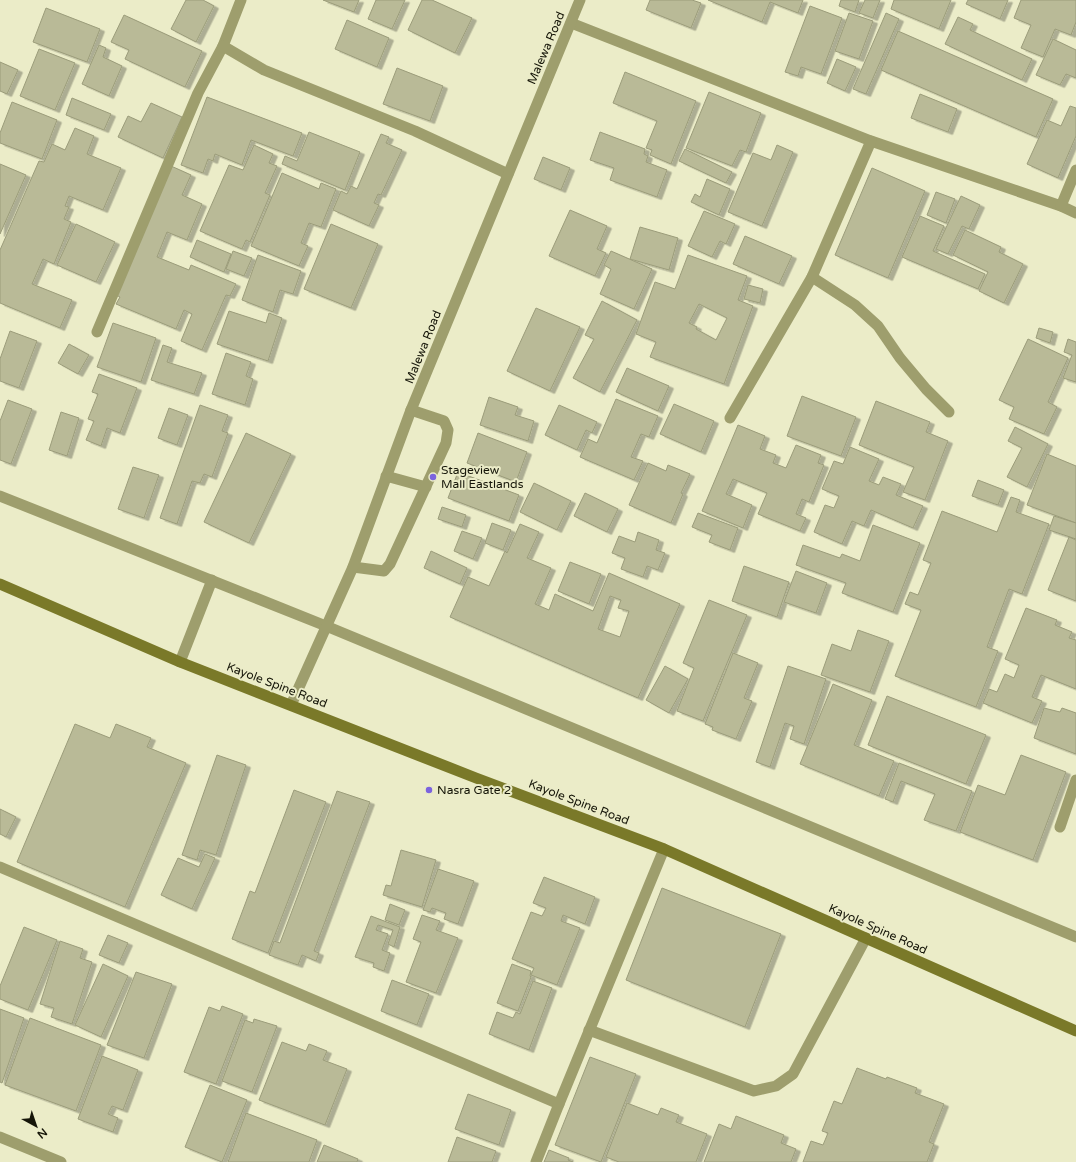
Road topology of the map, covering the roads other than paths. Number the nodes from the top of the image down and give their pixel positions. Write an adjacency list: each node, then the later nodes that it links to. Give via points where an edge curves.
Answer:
1 (241, 0): 4 (street)
2 (580, 0): 3 (street, Malewa Road)
3 (571, 23): 5 (street); 7 (street, Malewa Road)
4 (223, 46): 7 (street, via 264,70 415,131); 11 (street, via 198,93)
5 (871, 141): 8 (street); 10 (street)
6 (1076, 170): 8 (street)
7 (508, 174): 12 (street, Malewa Road)
8 (1061, 206): 9 (street)
9 (1076, 213)
10 (812, 277): 13 (street, via 855,305 878,326 900,358); 14 (street)
11 (97, 332)
12 (411, 410): 15 (street, Malewa Road); 16 (street, via 444,420 448,430 446,443)
13 (949, 412)
14 (730, 418)
15 (386, 476): 16 (street); 18 (street, Malewa Road)
16 (426, 487): 18 (street, via 390,564 384,571)
17 (0, 496): 19 (street)
18 (353, 567): 21 (street, Malewa Road)
19 (212, 580): 21 (street); 22 (street)
20 (0, 584): 22 (main road, Kayole Spine Road)
21 (326, 626): 23 (street, Malewa Road); 28 (street)
22 (180, 662): 23 (main road, Kayole Spine Road)
23 (291, 705): 26 (main road, Kayole Spine Road)
24 (1076, 780): 25 (street)
25 (1060, 827)
26 (664, 848): 29 (main road, Kayole Spine Road); 30 (street)
27 (0, 867): 32 (street)
28 (1076, 937)
29 (866, 938): 30 (street, via 793,1074 776,1086 754,1092); 31 (main road, Kayole Spine Road)
30 (589, 1030): 32 (street)
31 (1076, 1031)
32 (558, 1104): 35 (street)
33 (0, 1137): 34 (street)
34 (61, 1162)
35 (536, 1162)

